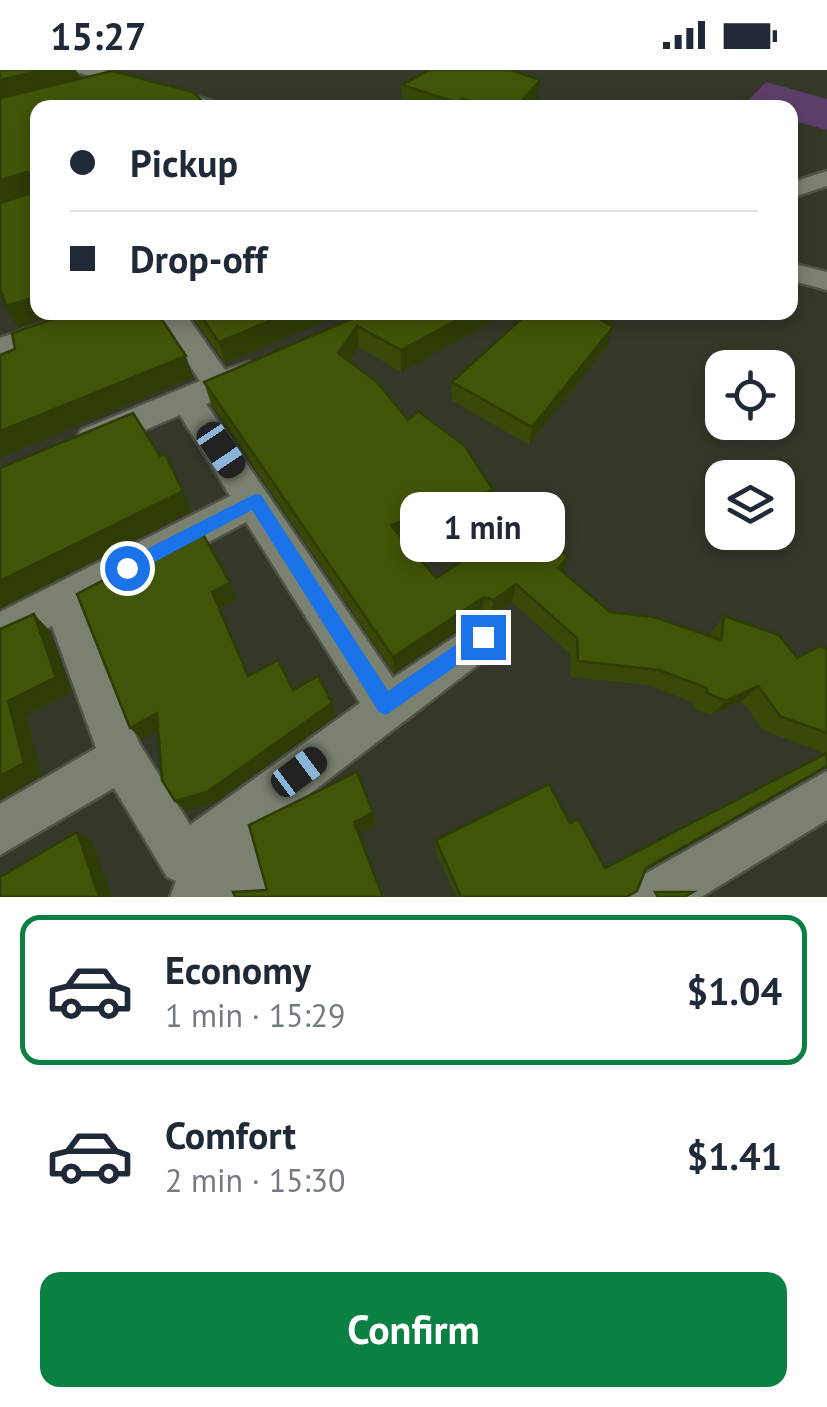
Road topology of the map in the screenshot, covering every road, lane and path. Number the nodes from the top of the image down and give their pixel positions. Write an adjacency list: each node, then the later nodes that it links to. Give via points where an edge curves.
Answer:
1 (80, 70): 2 (street)
2 (122, 80): 3 (street); 4 (street)
3 (72, 94)
4 (192, 100)
5 (827, 178): 6 (street)
6 (798, 188)
7 (798, 273): 8 (street)
8 (827, 282)
9 (74, 320): 11 (street)
10 (172, 320): 13 (street)
11 (4, 337)
12 (269, 364): 13 (street)
13 (203, 393): 14 (street); 15 (street)
14 (68, 450)
15 (255, 500): 16 (street); 19 (street)
16 (63, 601): 17 (street); 20 (street)
17 (0, 633)
18 (483, 637): 19 (street)
19 (386, 705): 20 (street, via 184,860)
20 (122, 758): 22 (street)
21 (827, 794): 25 (street)
22 (0, 831)
23 (195, 897): 24 (street, via 241,858)
24 (249, 897)
25 (654, 897)

